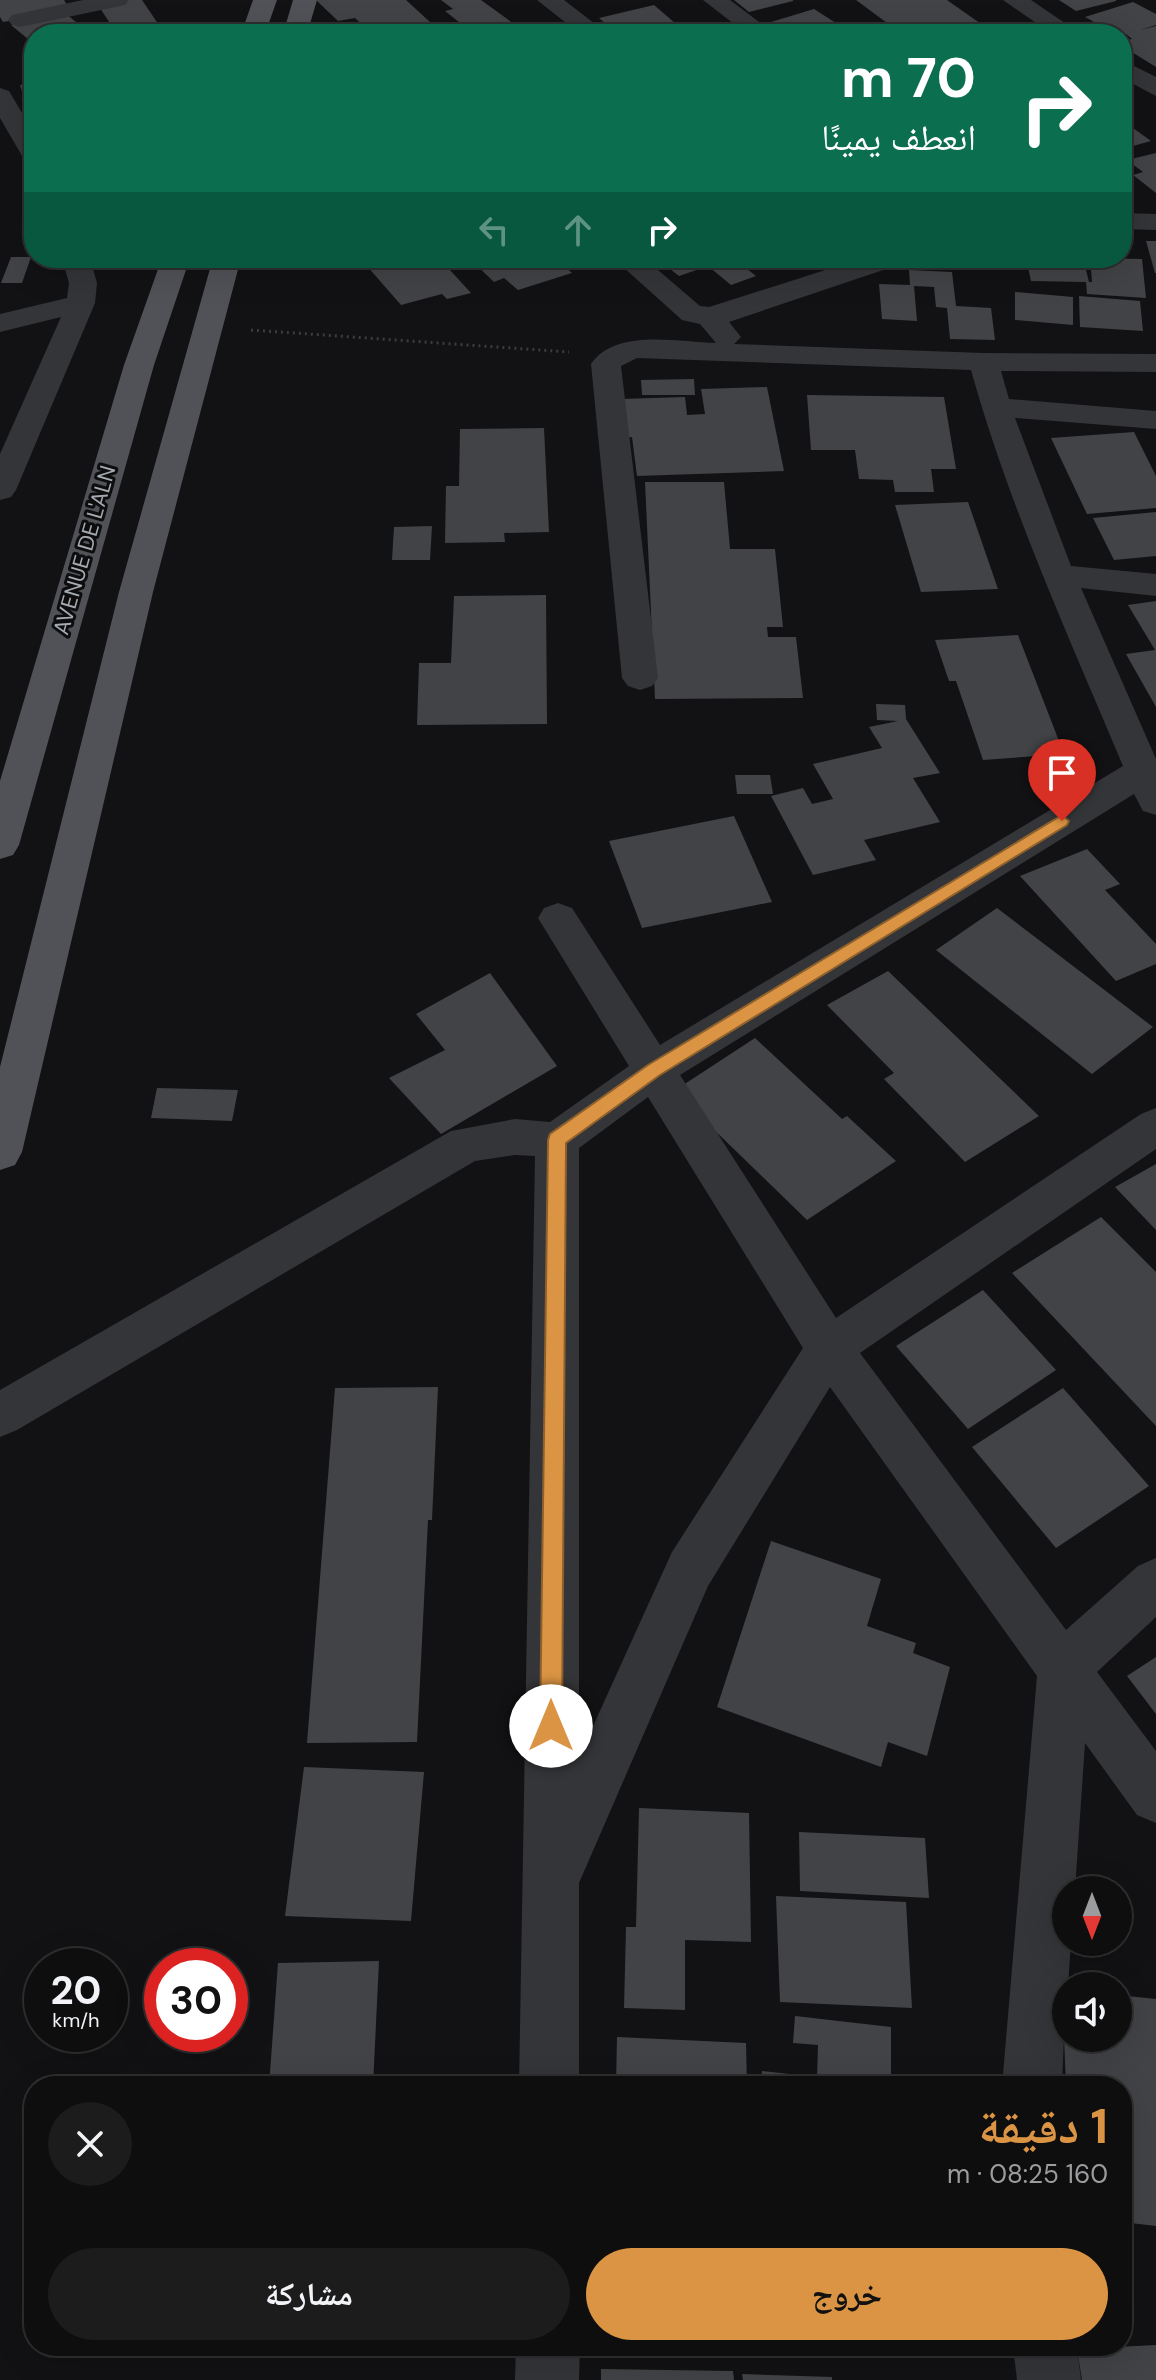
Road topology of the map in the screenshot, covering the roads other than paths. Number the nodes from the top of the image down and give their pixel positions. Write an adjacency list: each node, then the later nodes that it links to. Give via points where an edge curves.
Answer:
1 (5, 0): 14 (street)
2 (265, 0): 9 (main road)
3 (305, 0): 10 (main road)
4 (549, 0): 11 (street)
5 (715, 0): 12 (street)
6 (1015, 0): 13 (street)
7 (108, 7): 8 (street)
8 (45, 24)
9 (257, 24)
10 (298, 24)
11 (582, 24)
12 (749, 24)
13 (1053, 24)
14 (24, 25)
15 (1132, 73): 16 (street)
16 (1156, 88)
17 (0, 96): 18 (street)
18 (24, 138)
19 (1132, 221): 20 (street)
20 (1156, 222)
21 (79, 268): 26 (street)
22 (173, 268): 39 (main road, AVENUE DE L'ALN)
23 (224, 268): 45 (main road, via 104,714)
24 (639, 268): 27 (street, via 692,314)
25 (861, 268): 27 (street)
26 (81, 303): 28 (street); 34 (street)
27 (709, 316): 29 (street)
28 (0, 323)
29 (740, 354): 30 (street); 37 (street, via 635,349 606,364)
30 (983, 362): 31 (street); 32 (street)
31 (1156, 363)
32 (995, 407): 33 (street); 35 (street)
33 (1156, 420)
34 (0, 490)
35 (1058, 575): 36 (street); 38 (street)
36 (1156, 585)
37 (640, 678)
38 (1150, 786): 42 (street)
39 (5, 804): 40 (main road, AVENUE DE L'ALN)
40 (0, 845)
41 (558, 918): 42 (street)
42 (654, 1070): 44 (street); 46 (street)
43 (1156, 1126): 46 (street)
44 (557, 1140): 47 (street, via 515,1137 466,1144); 51 (street)
45 (0, 1152)
46 (829, 1348): 49 (street); 51 (street, via 690,1569)
47 (0, 1415)
48 (1156, 1583): 49 (street)
49 (1064, 1667): 50 (street); 53 (street)
50 (1156, 1796)
51 (549, 1885): 52 (street)
52 (549, 2076)
53 (1033, 2076)
54 (548, 2356): 56 (street)
55 (1046, 2356): 57 (street)
56 (547, 2380)
57 (1049, 2380)

